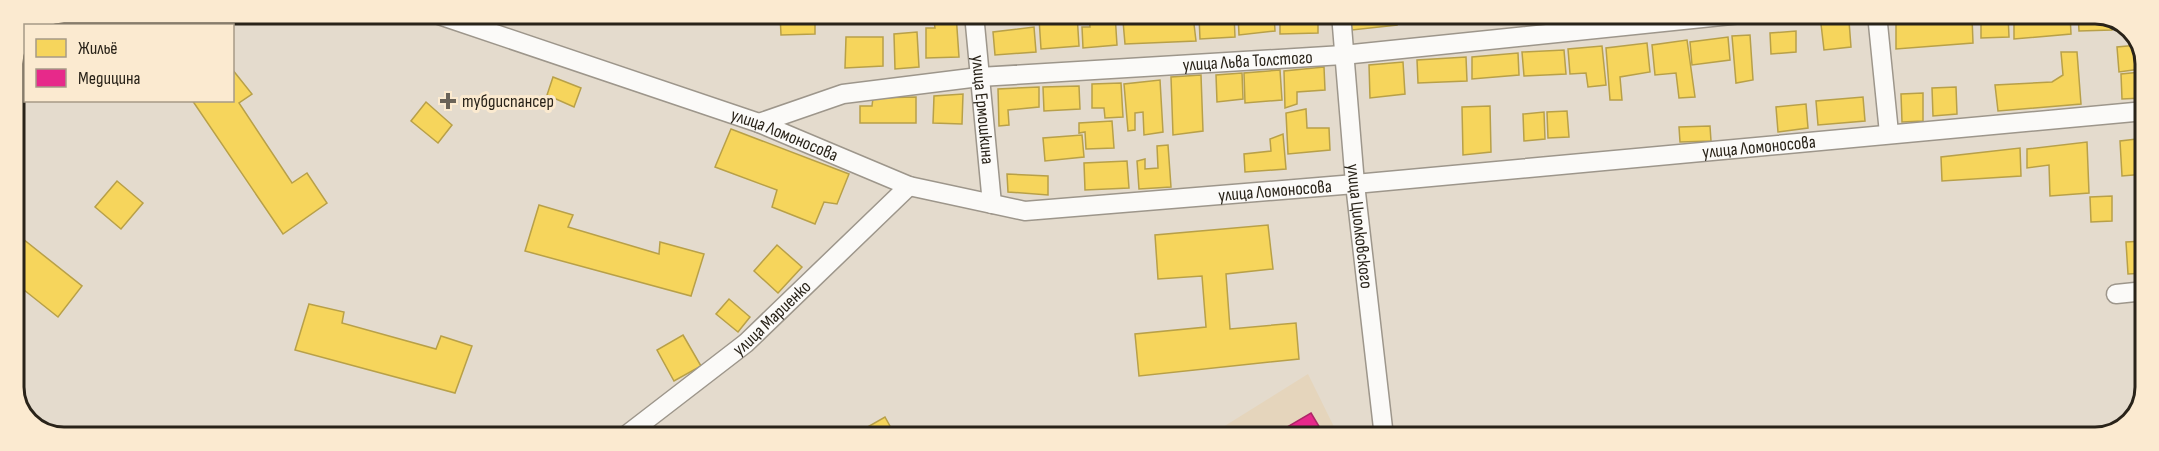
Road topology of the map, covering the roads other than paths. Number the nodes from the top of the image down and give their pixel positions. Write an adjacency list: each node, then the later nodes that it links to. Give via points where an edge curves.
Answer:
1 (466, 24): 9 (street, улица Ломоносова)
2 (975, 24): 7 (street, улица Ермошкина)
3 (1341, 24): 6 (street, улица Циолковского)
4 (1644, 24): 6 (street, улица Льва Толстого)
5 (1878, 24): 10 (street)
6 (1343, 55): 7 (street, улица Льва Толстого); 11 (street, улица Циолковского)
7 (979, 77): 9 (street, улица Льва Толстого, via 843,94); 13 (street, улица Ермошкина)
8 (2135, 112): 10 (street, улица Ломоносова)
9 (759, 123): 12 (street, улица Ломоносова)
10 (1889, 133): 11 (street, улица Ломоносова)
11 (1355, 184): 13 (street, улица Ломоносова, via 1024,211); 17 (street, улица Циолковского)
12 (909, 186): 13 (street, улица Ломоносова); 16 (street, улица Мариенко, via 746,343)
13 (992, 204)
14 (2135, 292): 15 (street)
15 (2116, 294)
16 (637, 427)
17 (1383, 427)

